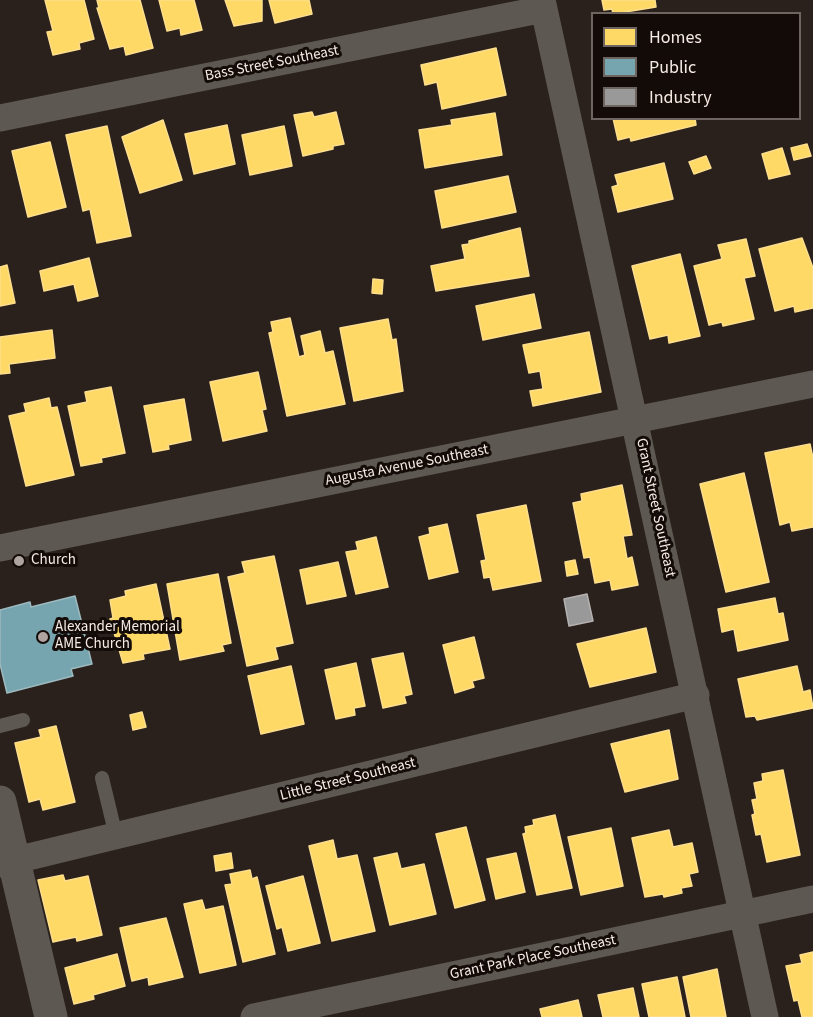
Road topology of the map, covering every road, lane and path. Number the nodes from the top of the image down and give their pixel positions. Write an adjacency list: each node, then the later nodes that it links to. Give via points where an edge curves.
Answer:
1 (543, 5): 2 (street, Bass Street Southeast); 4 (street, Grant Street Southeast)
2 (0, 118)
3 (813, 384): 4 (street, Augusta Avenue Southeast)
4 (636, 420): 5 (street, Augusta Avenue Southeast); 6 (street, Grant Street Southeast)
5 (0, 549)
6 (696, 696): 11 (street, Little Street Southeast); 14 (street, Grant Street Southeast)
7 (23, 720): 8 (lane)
8 (0, 726)
9 (102, 778): 11 (lane)
10 (0, 802): 12 (street)
11 (116, 836): 12 (street, Little Street Southeast)
12 (7, 862): 15 (street)
13 (813, 899): 14 (street, Grant Park Place Southeast)
14 (743, 914): 16 (street, Grant Park Place Southeast); 17 (street, Grant Street Southeast)
15 (51, 1017)
16 (254, 1017)
17 (765, 1017)

